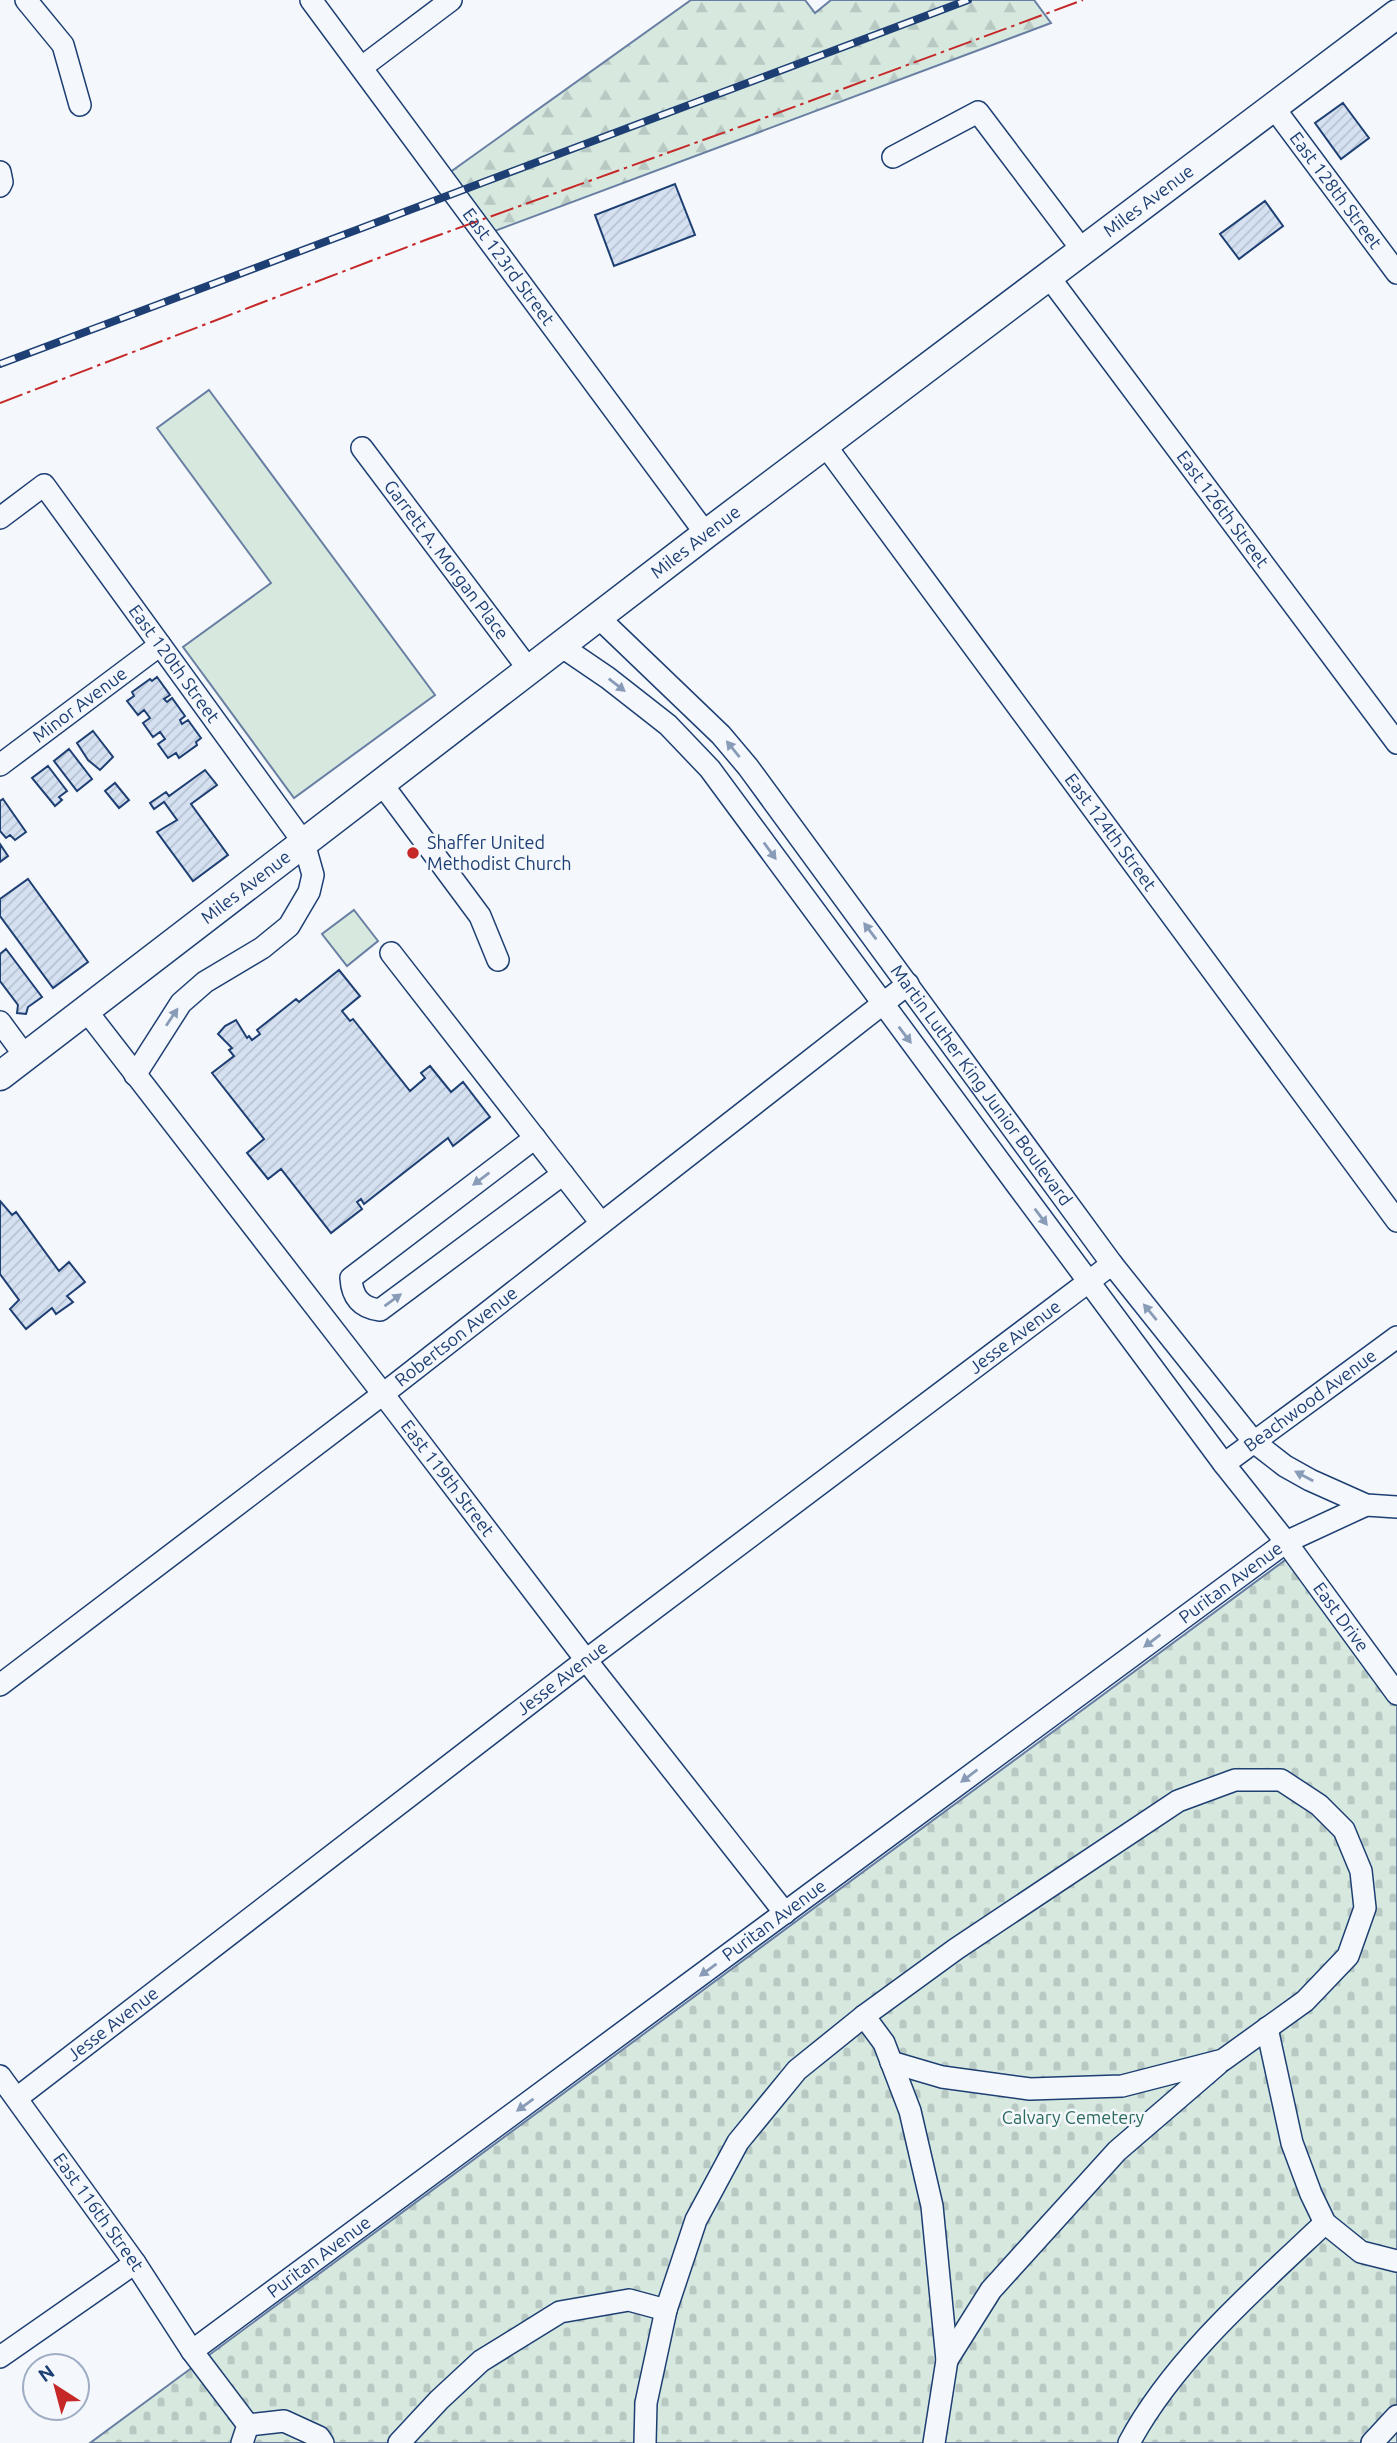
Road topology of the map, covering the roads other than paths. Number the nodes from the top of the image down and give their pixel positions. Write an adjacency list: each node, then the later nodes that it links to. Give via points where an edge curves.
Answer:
1 (26, 0): 6 (street, via 63,45)
2 (311, 0): 5 (street, East 123rd Street)
3 (451, 0): 5 (street)
4 (1397, 14): 7 (main road, Miles Avenue)
5 (362, 67): 15 (street, East 123rd Street)
6 (80, 105)
7 (1273, 108): 9 (main road, Miles Avenue); 10 (street, East 128th Street)
8 (892, 157): 9 (street, via 978,112)
9 (1083, 251): 11 (main road, Miles Avenue)
10 (1397, 273)
11 (1049, 277): 12 (main road, Miles Avenue); 20 (street, East 126th Street)
12 (825, 445): 15 (main road, Miles Avenue); 35 (street, East 124th Street)
13 (362, 448): 19 (street, Garrett A. Morgan Place)
14 (0, 518): 17 (street, East 120th Street, via 44,485)
15 (706, 534): 16 (main road, Miles Avenue)
16 (598, 617): 18 (main road, Miles Avenue); 26 (street, Martin Luther King Junior Boulevard, one-way to 16, via 721,734)
17 (160, 645): 21 (street, Minor Avenue); 23 (street, East 120th Street)
18 (561, 646): 19 (main road, Miles Avenue); 27 (street, Martin Luther King Junior Boulevard, one-way to 27, via 668,725 709,769)
19 (530, 670): 22 (main road, Miles Avenue)
20 (1397, 743)
21 (0, 765)
22 (382, 784): 23 (main road, Miles Avenue); 25 (street, via 480,916)
23 (304, 843): 28 (main road, Miles Avenue); 31 (street, one-way to 23, via 181,1003 289,926 309,892 313,875)
24 (391, 953): 33 (street)
25 (498, 960)
26 (908, 984): 27 (street, Robertson Avenue); 37 (street, Martin Luther King Junior Boulevard)
27 (881, 1003): 36 (street, Robertson Avenue); 38 (street, Martin Luther King Junior Boulevard, one-way to 38)
28 (85, 1009): 30 (main road, Miles Avenue); 31 (street, East 119th Street)
29 (0, 1022): 30 (street)
30 (25, 1056): 32 (main road, Miles Avenue)
31 (135, 1075): 40 (street, East 119th Street)
32 (0, 1076)
33 (535, 1138): 34 (street); 34 (street, one-way to 34, via 351,1278 357,1300 368,1309 380,1310)
34 (563, 1174): 36 (street)
35 (1397, 1221)
36 (601, 1223): 40 (street, Robertson Avenue)
37 (1112, 1264): 38 (street, Jesse Avenue); 41 (street, Martin Luther King Junior Boulevard, one-way to 37)
38 (1089, 1281): 42 (street, Martin Luther King Junior Boulevard); 46 (street, Jesse Avenue)
39 (1397, 1337): 41 (street, Beachwood Avenue)
40 (383, 1394): 46 (street, East 119th Street); 47 (street, Robertson Avenue)
41 (1254, 1442): 42 (street, Beachwood Avenue); 43 (street, Martin Luther King Junior Boulevard, one-way to 41, via 1285,1466)
42 (1224, 1464): 45 (street, Martin Luther King Junior Boulevard)
43 (1366, 1505): 44 (street, Martin Luther King Junior Boulevard); 45 (street, Puritan Avenue)
44 (1397, 1507)
45 (1286, 1542): 48 (street, East Drive); 49 (street, Puritan Avenue, one-way to 49)
46 (586, 1660): 49 (street, East 119th Street); 55 (street, Jesse Avenue)
47 (0, 1685)
48 (1397, 1694)
49 (785, 1913): 60 (street, Puritan Avenue, one-way to 60)
50 (864, 2015): 51 (street, via 1178,1801 1236,1780 1281,1780 1319,1805 1344,1830 1361,1871 1365,1908 1348,1956 1305,2000); 53 (street); 59 (street, via 797,2070 738,2142 696,2220)
51 (1267, 2028): 52 (street); 56 (street, via 1292,2143)
52 (1223, 2060): 53 (street, via 1122,2086 1030,2089 942,2077); 62 (street, via 1117,2151 991,2290)
53 (891, 2062): 62 (street, via 911,2111 932,2206)
54 (0, 2076): 55 (street, East 116th Street)
55 (16, 2098): 58 (street, East 116th Street)
56 (1325, 2223): 57 (street, via 1361,2252); 69 (street, via 1192,2355 1144,2414)
57 (1397, 2261)
58 (135, 2263): 60 (street, East 116th Street); 61 (street)
59 (666, 2311): 66 (street, via 629,2300 560,2312 481,2361); 67 (street, via 646,2403)
60 (192, 2351): 64 (street, East 116th Street)
61 (0, 2357)
62 (947, 2360): 68 (street)
63 (1397, 2416): 70 (street)
64 (245, 2434): 65 (street, via 284,2421)
65 (323, 2443)
66 (399, 2443)
67 (645, 2443)
68 (934, 2443)
69 (1129, 2443)
70 (1372, 2443)

